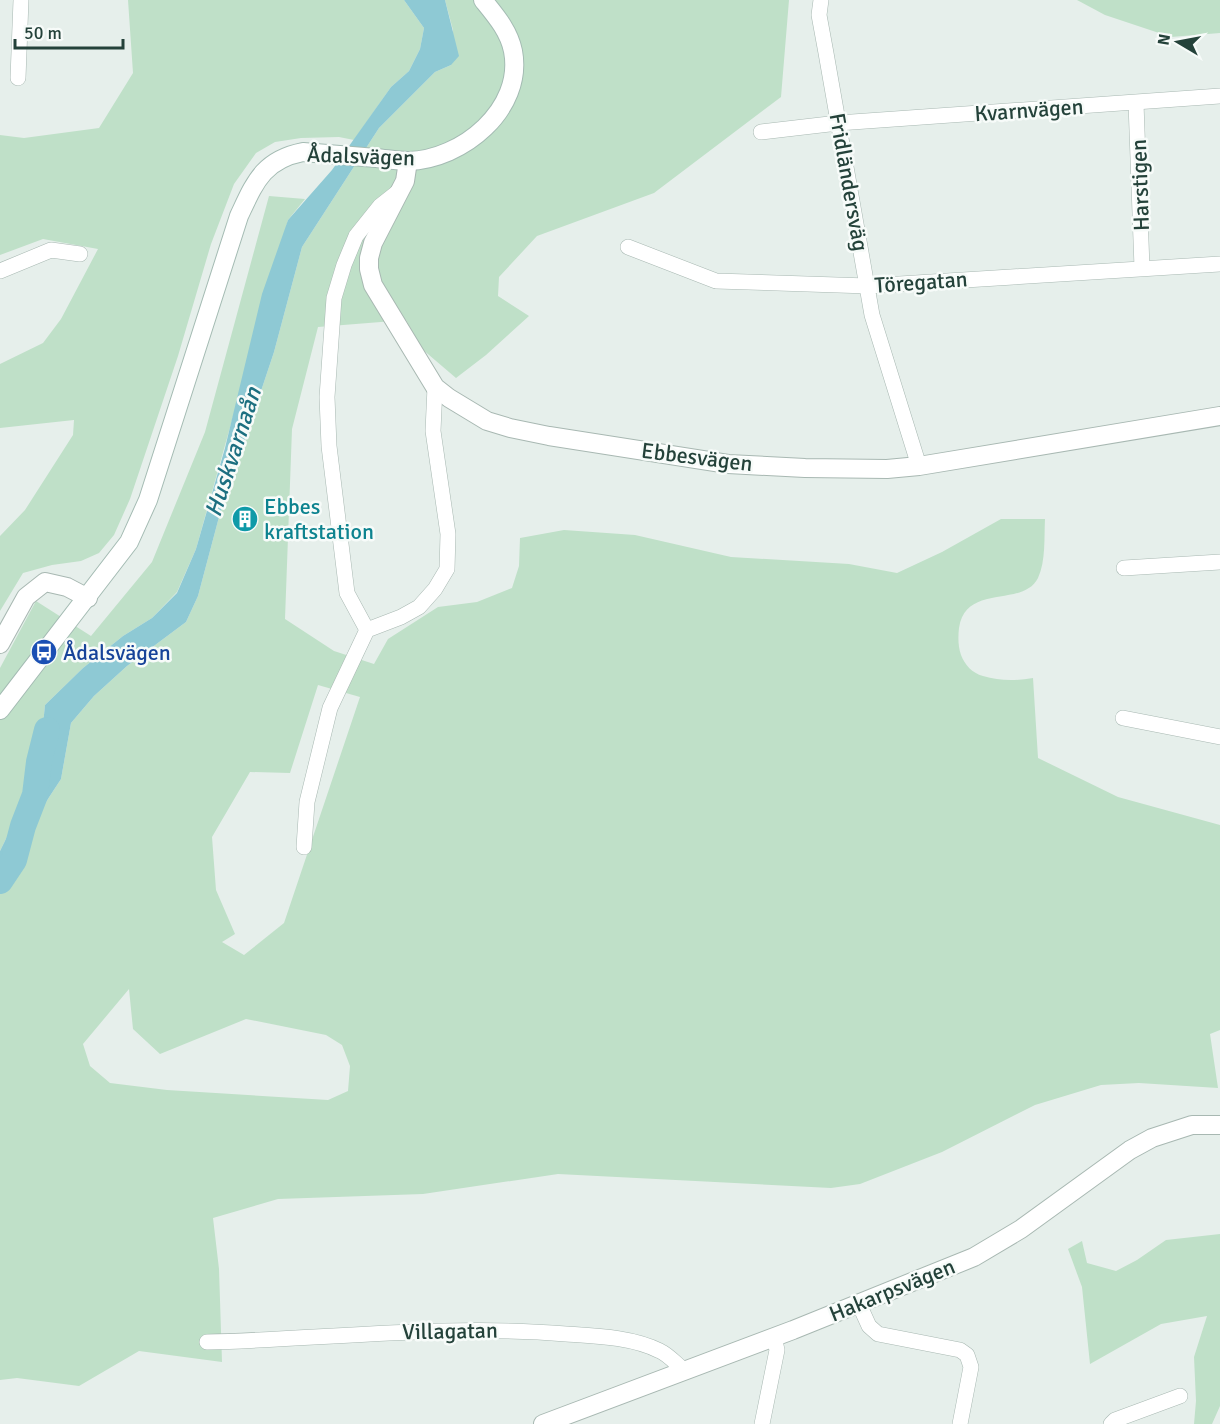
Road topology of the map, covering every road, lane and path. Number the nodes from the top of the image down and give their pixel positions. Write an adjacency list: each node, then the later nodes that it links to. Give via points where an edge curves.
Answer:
1 (21, 0): 4 (street)
2 (483, 0): 9 (street, Ådalsvägen, via 505,28 513,51 514,72 508,94 494,118 475,137 435,157)
3 (821, 0): 7 (street, Fridländersväg, via 819,15)
4 (18, 78)
5 (1220, 96): 6 (street, Kvarnvägen)
6 (1136, 103): 7 (street, Kvarnvägen); 14 (street, Harstigen)
7 (838, 123): 8 (street, Kvarnvägen); 16 (street, Fridländersväg)
8 (761, 132)
9 (400, 160): 10 (street, Ebbesvägen, via 405,181); 22 (street, Ådalsvägen, via 303,152 272,163 255,181 144,508 129,542)
10 (400, 190): 17 (street, Ebbesvägen, via 373,243 369,269 373,285); 23 (street, via 380,206 356,236 344,266 334,298 327,386 329,446 347,593)
11 (628, 247): 16 (street, Töregatan, via 716,281)
12 (80, 254): 15 (street, via 51,250)
13 (1220, 264): 14 (street, Töregatan)
14 (1142, 268): 16 (street, Töregatan)
15 (0, 271)
16 (868, 286): 19 (street, Fridländersväg, via 872,315)
17 (435, 387): 19 (street, Ebbesvägen, via 487,421 549,436 728,464 840,469); 23 (street, via 432,431 448,534 447,568 418,607)
18 (1220, 416): 19 (street, Ebbesvägen)
19 (919, 466)
20 (1220, 562): 21 (street)
21 (1124, 568)
22 (88, 598): 24 (street, via 45,582 26,597); 25 (street, Ådalsvägen)
23 (368, 630): 28 (street, via 330,708 308,802)
24 (0, 644)
25 (0, 710)
26 (1123, 718): 27 (street)
27 (1220, 737)
28 (304, 847)
29 (1220, 1125): 30 (street, Hakarpsvägen, via 1192,1125 1152,1138 996,1245)
30 (860, 1304): 31 (street, Hakarpsvägen); 37 (street, via 869,1326 878,1334 960,1350 967,1355 971,1367)
31 (774, 1337): 33 (street, Hakarpsvägen); 36 (street, via 777,1350)
32 (207, 1342): 33 (street, Villagatan, via 392,1331 531,1331 631,1342 661,1351)
33 (685, 1371): 35 (street, Hakarpsvägen)
34 (1180, 1396): 38 (street)
35 (543, 1424)
36 (762, 1424)
37 (960, 1424)
38 (1111, 1424)

